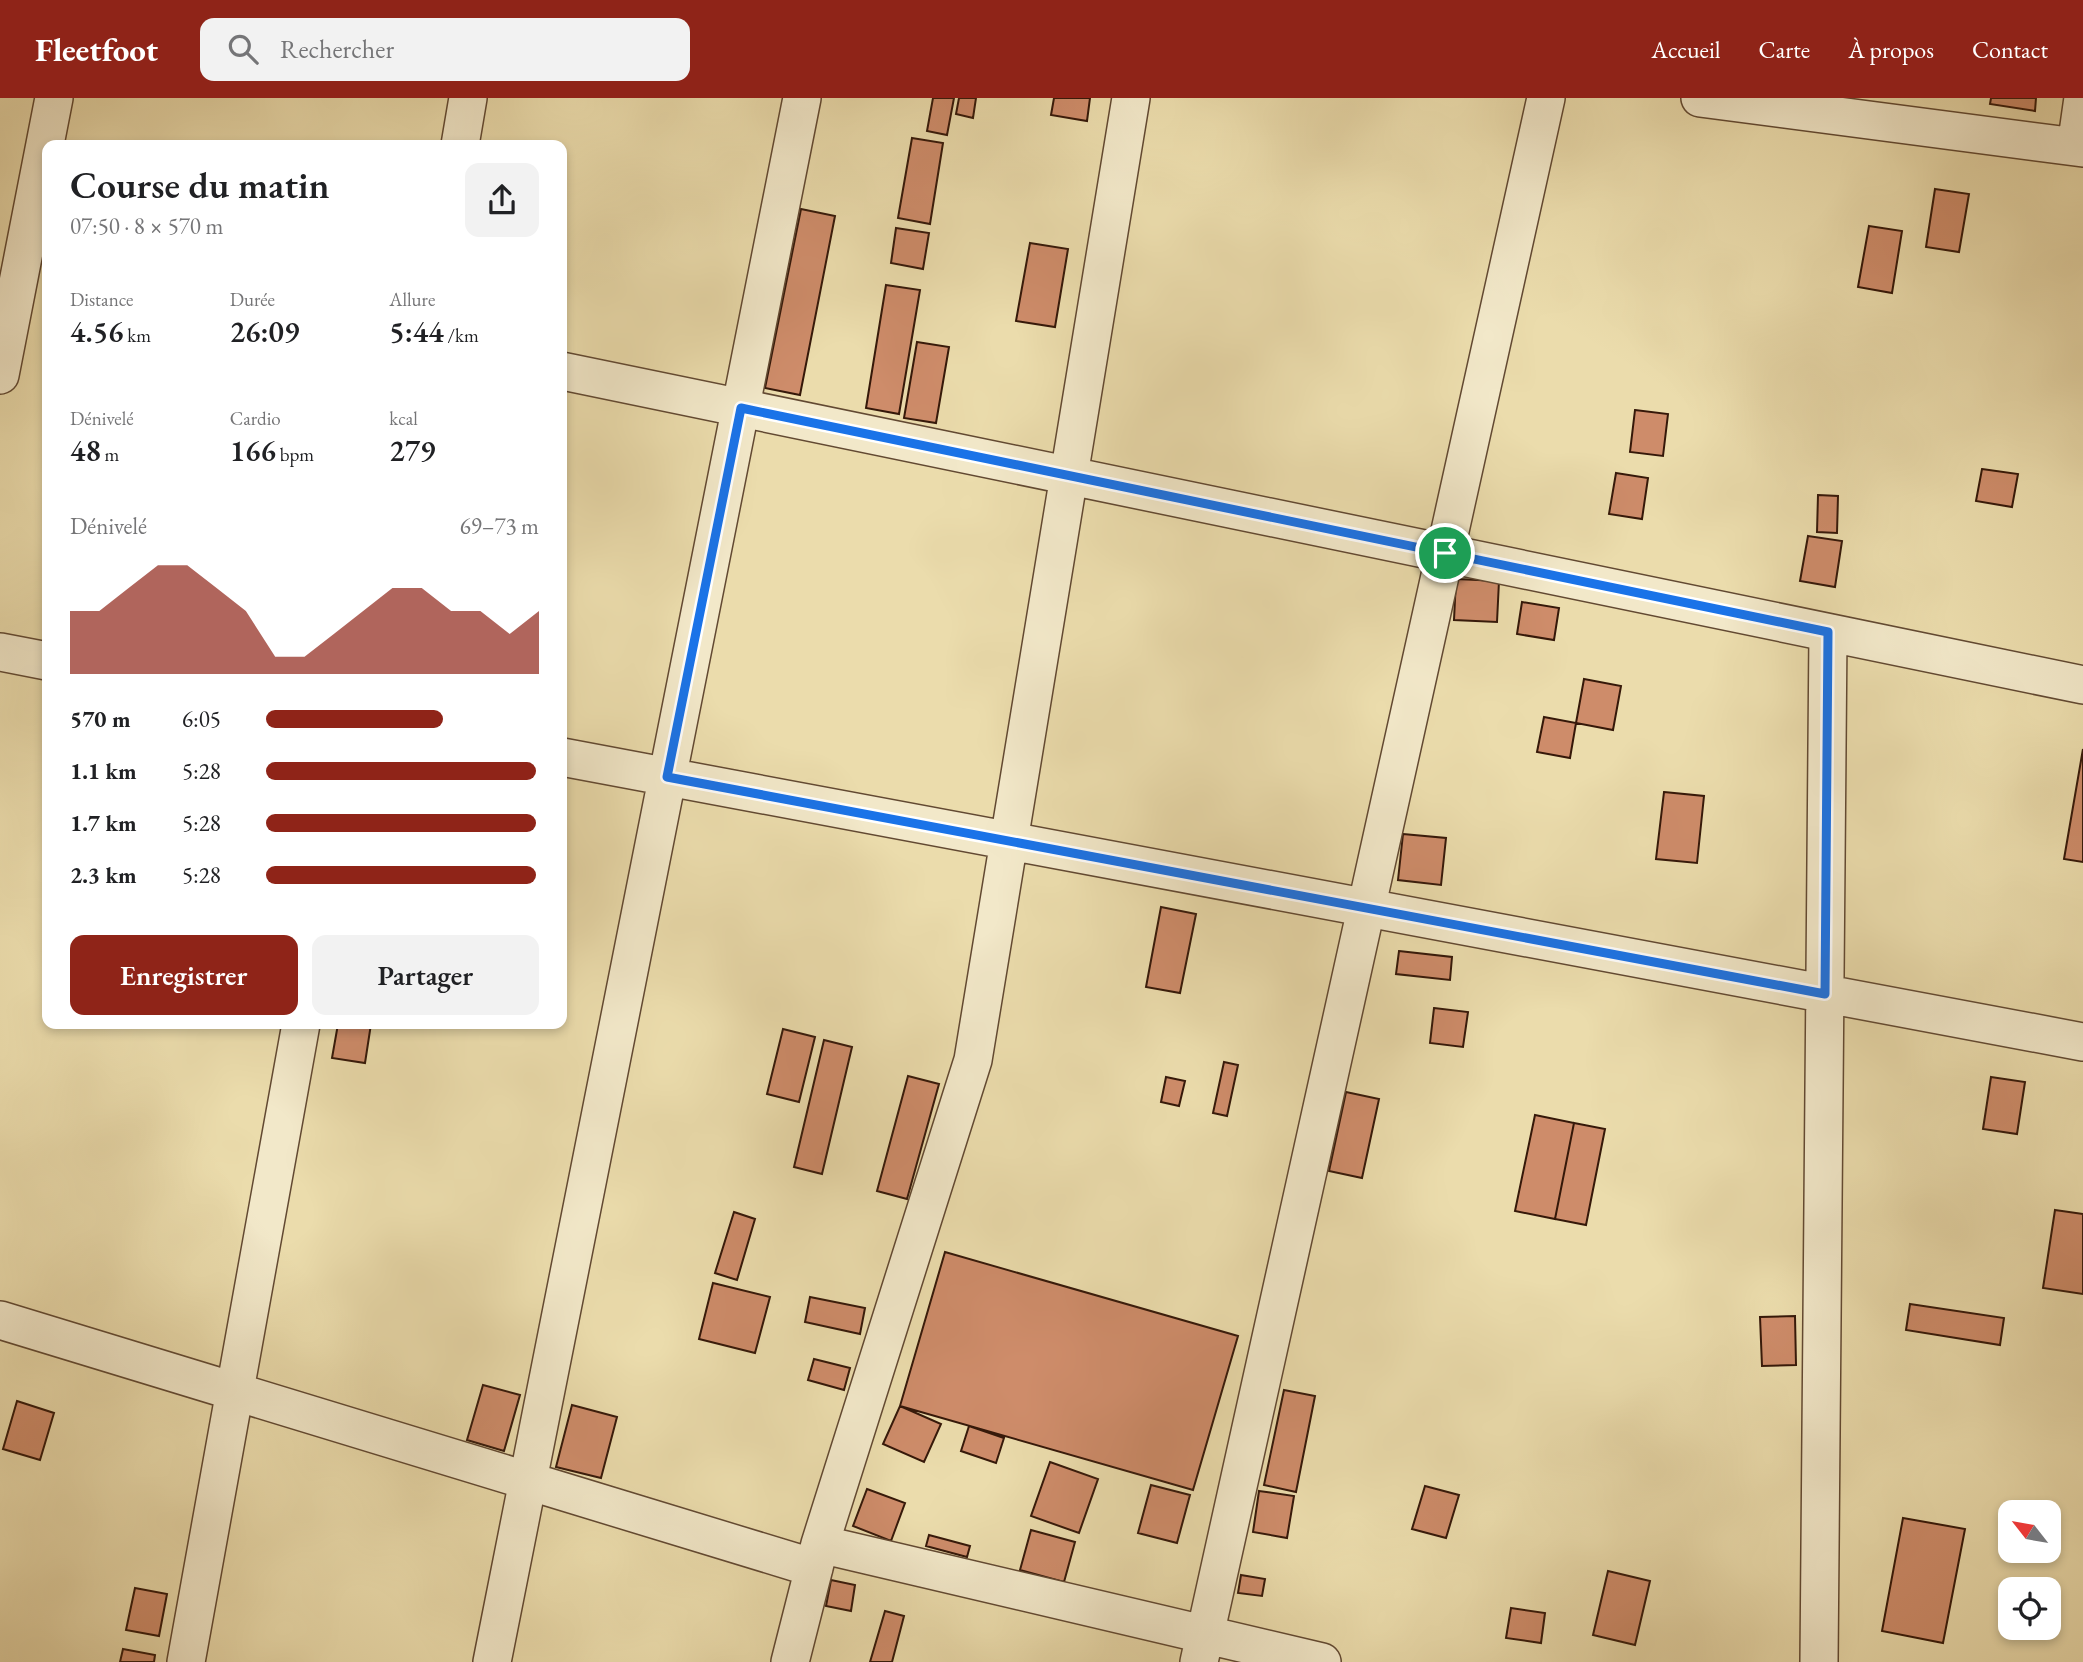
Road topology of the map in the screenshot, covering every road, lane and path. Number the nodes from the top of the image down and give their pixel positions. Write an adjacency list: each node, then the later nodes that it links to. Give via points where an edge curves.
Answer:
1 (54, 98): 8 (street)
2 (468, 98): 9 (street)
3 (802, 98): 15 (street)
4 (1131, 98): 16 (street)
5 (1546, 98): 17 (street)
6 (1700, 98): 10 (street)
7 (2083, 98): 10 (street)
8 (46, 140)
9 (461, 140)
10 (2080, 147)
11 (42, 160): 12 (street)
12 (23, 259): 14 (street)
13 (567, 372): 15 (street)
14 (0, 375)
15 (741, 408): 16 (street); 23 (street)
16 (1069, 475): 17 (street); 24 (street)
17 (1445, 553): 18 (street); 25 (street)
18 (1828, 632): 21 (street); 26 (street)
19 (0, 652): 20 (street)
20 (42, 660)
21 (2083, 685)
22 (567, 758): 23 (street)
23 (667, 777): 24 (street); 31 (street)
24 (1009, 841): 25 (street); 32 (street, via 974,1059)
25 (1366, 908): 26 (street); 33 (street)
26 (1825, 994): 28 (street); 38 (street)
27 (300, 1029): 30 (street)
28 (2083, 1042)
29 (0, 1320): 30 (street)
30 (235, 1392): 31 (street); 34 (street)
31 (527, 1481): 32 (street); 35 (street)
32 (817, 1556): 33 (street); 36 (street)
33 (1202, 1648): 37 (street)
34 (186, 1662)
35 (492, 1662)
36 (790, 1662)
37 (1322, 1662)
38 (1819, 1662)

